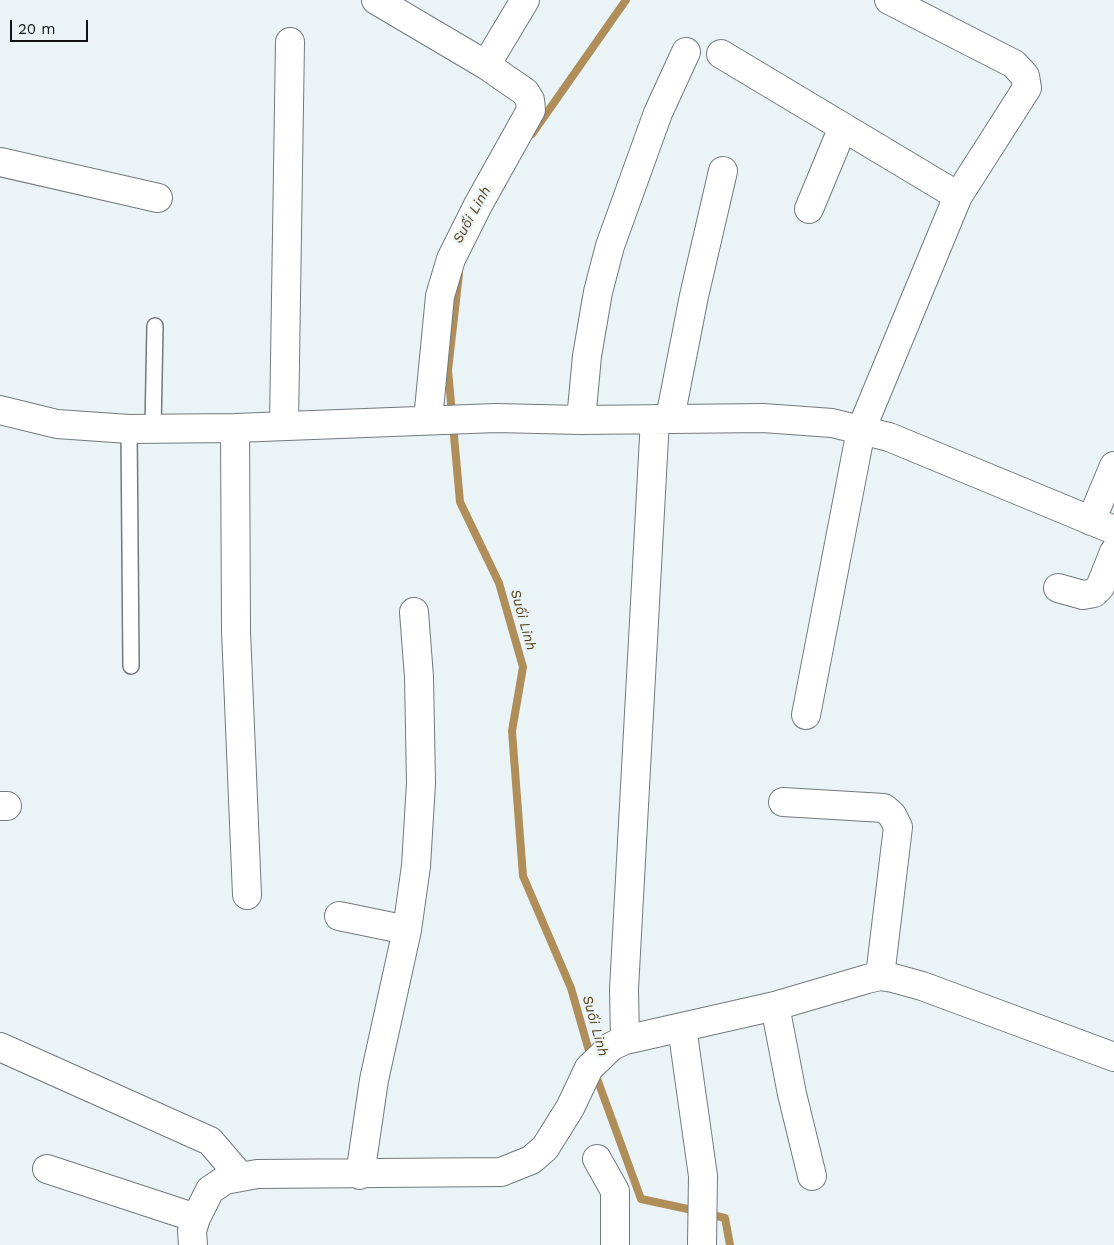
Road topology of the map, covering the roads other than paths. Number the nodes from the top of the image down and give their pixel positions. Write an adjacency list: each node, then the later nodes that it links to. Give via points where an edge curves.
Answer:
1 (376, 0): 7 (street)
2 (526, 0): 7 (street)
3 (889, 0): 11 (street, via 1014,64 1025,76 1027,88)
4 (290, 42): 19 (street)
5 (686, 52): 18 (street, via 658,113 610,246 586,356)
6 (721, 54): 8 (street)
7 (486, 65): 17 (street, via 525,92 531,110 451,259 440,296)
8 (843, 127): 11 (street); 13 (street)
9 (0, 162): 12 (street)
10 (723, 172): 16 (street)
11 (958, 196): 22 (street)
12 (158, 198)
13 (809, 209)
14 (155, 326): 21 (lane)
15 (0, 410): 21 (street, via 57,424)
16 (662, 418): 18 (street); 22 (street, via 763,418); 37 (street)
17 (428, 420): 18 (street); 19 (street)
18 (581, 420)
19 (284, 425): 20 (street)
20 (235, 428): 21 (street); 31 (street, via 236,631)
21 (141, 429): 28 (lane)
22 (861, 430): 24 (street, via 889,437); 29 (street)
23 (1114, 466): 24 (street)
24 (1103, 526)
25 (1114, 552): 26 (street, via 1100,587 1094,593 1083,595)
26 (1058, 588)
27 (414, 612): 33 (street, via 421,783 416,866)
28 (131, 666)
29 (806, 715)
30 (783, 802): 34 (street, via 884,808 892,815 898,827)
31 (247, 895)
32 (339, 916): 33 (street)
33 (407, 930): 42 (street, via 374,1080)
34 (880, 976): 35 (street); 39 (street, via 922,986)
35 (775, 1006): 36 (street); 44 (street)
36 (682, 1027): 37 (street); 46 (street, via 703,1176)
37 (618, 1043): 42 (street, via 589,1068 570,1108 545,1148 531,1160 501,1172)
38 (0, 1047): 43 (street, via 210,1141)
39 (1114, 1057)
40 (596, 1158): 48 (street, via 615,1191)
41 (47, 1169): 45 (street)
42 (360, 1174): 43 (street)
43 (240, 1176): 45 (street, via 225,1180 210,1190)
44 (812, 1176)
45 (196, 1218): 47 (street, via 192,1231)
46 (702, 1238)
47 (193, 1245)
48 (615, 1245)

